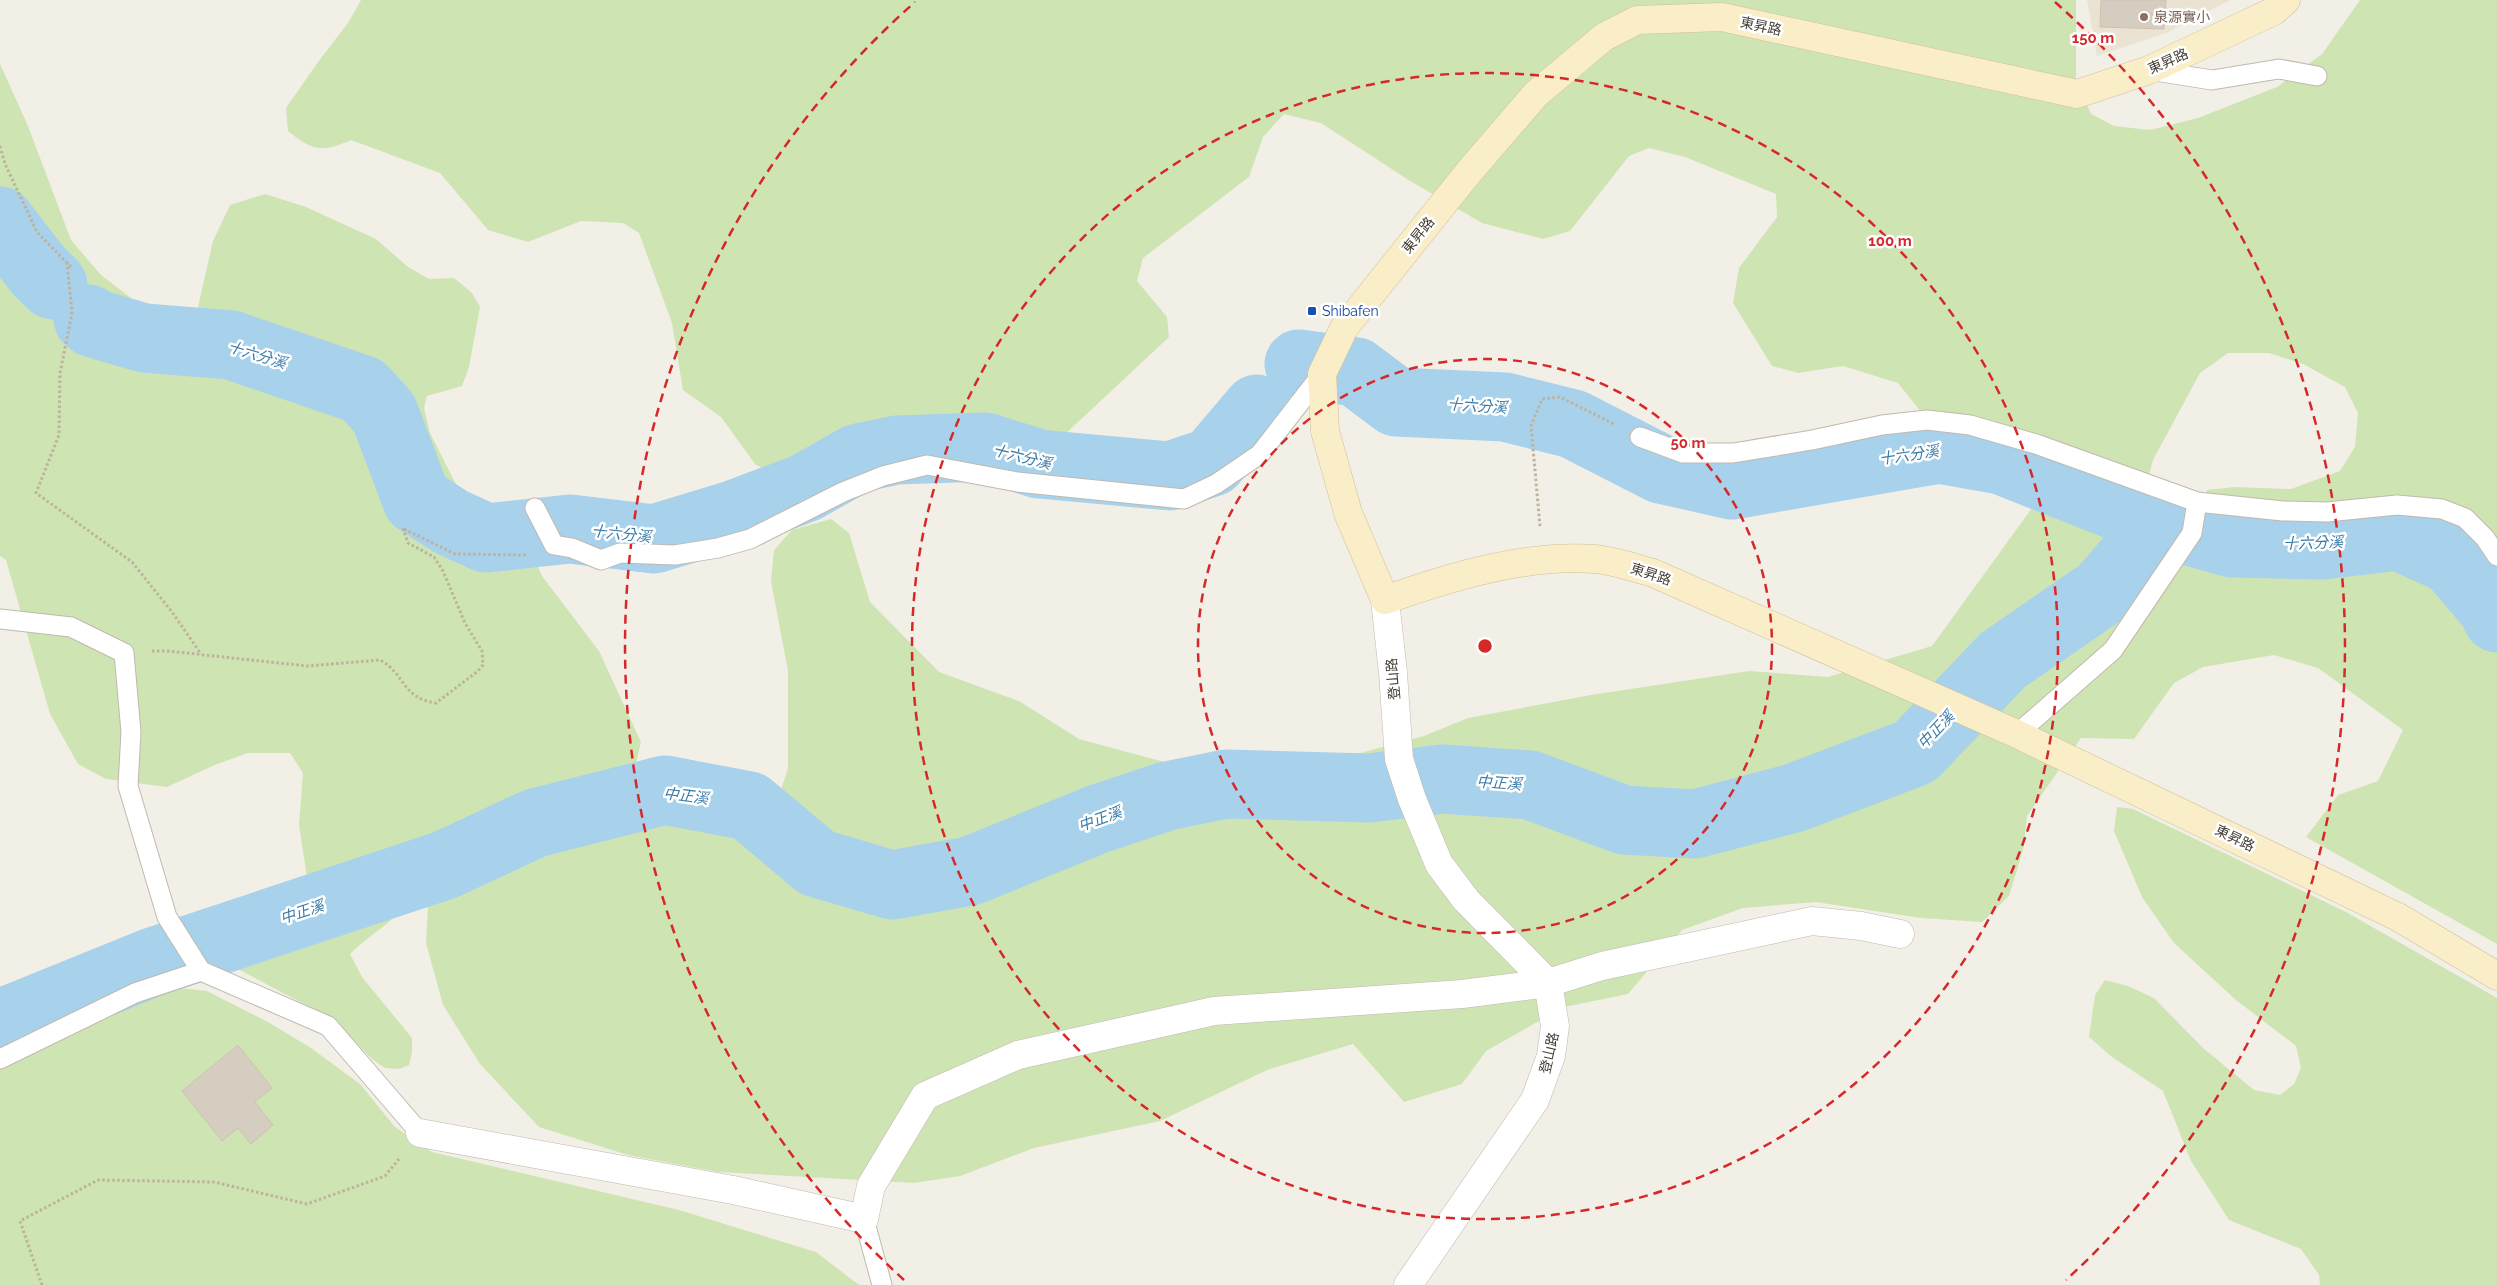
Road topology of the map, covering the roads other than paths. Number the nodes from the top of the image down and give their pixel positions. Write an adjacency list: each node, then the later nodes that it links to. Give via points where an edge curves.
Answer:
1 (2286, 0): 2 (street, 東昇路, via 2274,11)
2 (2149, 70): 3 (lane, via 2212,80 2279,69); 4 (street, 東昇路, via 2077,94 1722,17 1637,20 1604,37 1536,94 1344,328)
3 (2317, 76)
4 (1322, 374): 7 (lane, via 1260,454 1216,484 1184,499 1017,482 927,465 882,476 842,492 750,539 675,555 620,553 601,560 572,548 554,545); 9 (street, via 1325,431 1348,513)
5 (1640, 437): 6 (lane, via 1683,453 1733,453 1882,425 1927,420 1961,424 2036,444)
6 (2197, 502): 8 (lane, via 2283,511 2327,512 2397,505 2442,509 2465,518); 11 (lane, via 2192,533 2113,650)
7 (535, 508)
8 (2497, 556)
9 (1386, 600): 11 (street, 東昇路, via 1440,581 1542,559 1595,559 1653,572); 15 (street, 登山路, via 1399,759 1439,864 1466,900)
10 (0, 619): 13 (lane, via 71,627 124,653 131,732 128,786 167,917)
11 (2018, 734): 14 (street, 東昇路, via 2398,917)
12 (1900, 934): 15 (street, via 1812,921 1602,966)
13 (202, 972): 16 (lane, via 135,993); 17 (lane, via 328,1026)
14 (2497, 976)
15 (1548, 983): 18 (street, via 1462,994 1214,1011 1018,1055 925,1096 871,1186); 20 (street, 登山路, via 1555,1026 1551,1056 1535,1100)
16 (0, 1059)
17 (420, 1133): 18 (street, via 733,1190)
18 (864, 1219): 19 (lane)
19 (882, 1285)
20 (1408, 1285)

